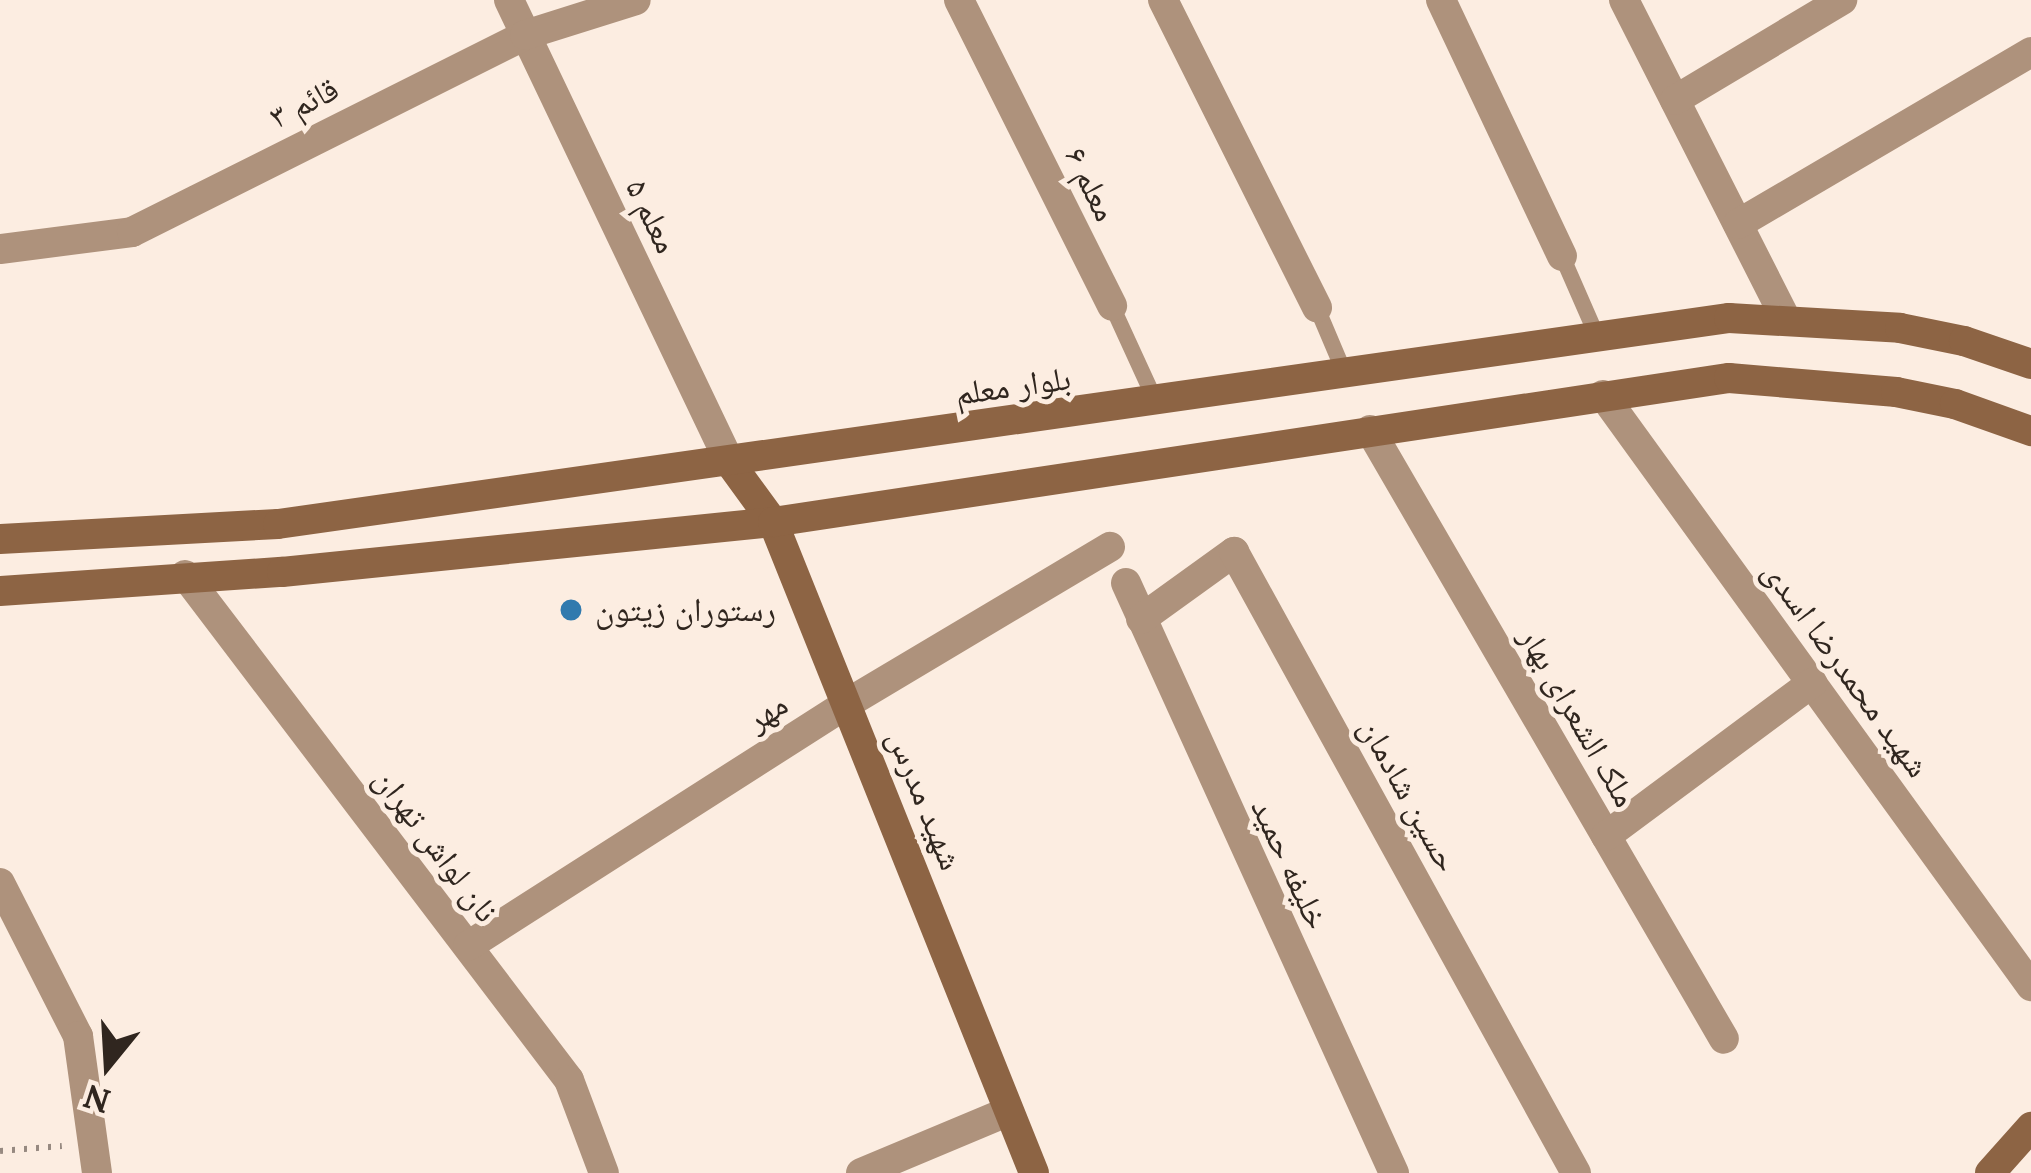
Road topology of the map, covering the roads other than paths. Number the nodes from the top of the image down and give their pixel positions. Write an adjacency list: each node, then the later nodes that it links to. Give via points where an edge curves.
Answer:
1 (509, 0): 8 (street, معلم ۵)
2 (636, 0): 8 (street, قائم ۳)
3 (959, 0): 14 (street, معلم ۶)
4 (1163, 0): 15 (street)
5 (1441, 0): 13 (street)
6 (1624, 0): 10 (street)
7 (1842, 0): 10 (street)
8 (525, 35): 12 (street, قائم ۳, via 132,232); 24 (street, معلم ۵)
9 (2031, 52): 11 (street)
10 (1675, 100): 11 (street)
11 (1738, 224): 16 (street)
12 (0, 249)
13 (1562, 256): 17 (lane)
14 (1112, 306): 21 (lane, معلم ۶)
15 (1317, 308): 19 (lane)
16 (1785, 318): 17 (main road, بلوار معلم); 18 (main road, بلوار معلم, via 1900,328)
17 (1596, 334): 19 (main road, بلوار معلم)
18 (2031, 364)
19 (1346, 374): 21 (main road, بلوار معلم)
20 (1603, 394): 22 (main road); 23 (main road, via 1730,378 1837,384 1955,404); 32 (street, شهید محمدرضا اسدی)
21 (1156, 402): 24 (main road, بلوار معلم)
22 (1370, 430): 25 (main road); 34 (street, ملک الشعرای بهار)
23 (2031, 431)
24 (730, 463): 25 (main road, شهید مدرس); 26 (main road, بلوار معلم, via 278,524)
25 (773, 522): 28 (main road); 33 (main road, شهید مدرس)
26 (0, 539)
27 (1110, 547): 33 (street, مهر)
28 (185, 575): 30 (main road); 36 (street, نان لواش تهران)
29 (1126, 583): 31 (street, خلیفه حمید)
30 (0, 591)
31 (1142, 620): 45 (street, خلیفه حمید); 46 (street, حسین شادمان, via 1234,552)
32 (1812, 683): 34 (street); 37 (street, شهید محمدرضا اسدی)
33 (848, 703): 36 (street, مهر); 39 (main road, شهید مدرس)
34 (1606, 836): 38 (street, ملک الشعرای بهار)
35 (0, 883): 41 (street, via 78,1036)
36 (468, 946): 42 (street, نان لواش تهران, via 569,1080)
37 (2031, 986)
38 (1724, 1040)
39 (1009, 1111): 43 (street); 44 (main road, شهید مدرس)
40 (2031, 1127): 47 (main road)
41 (96, 1158)
42 (604, 1173)
43 (861, 1173)
44 (1034, 1173)
45 (1394, 1173)
46 (1576, 1173)
47 (1990, 1173)

